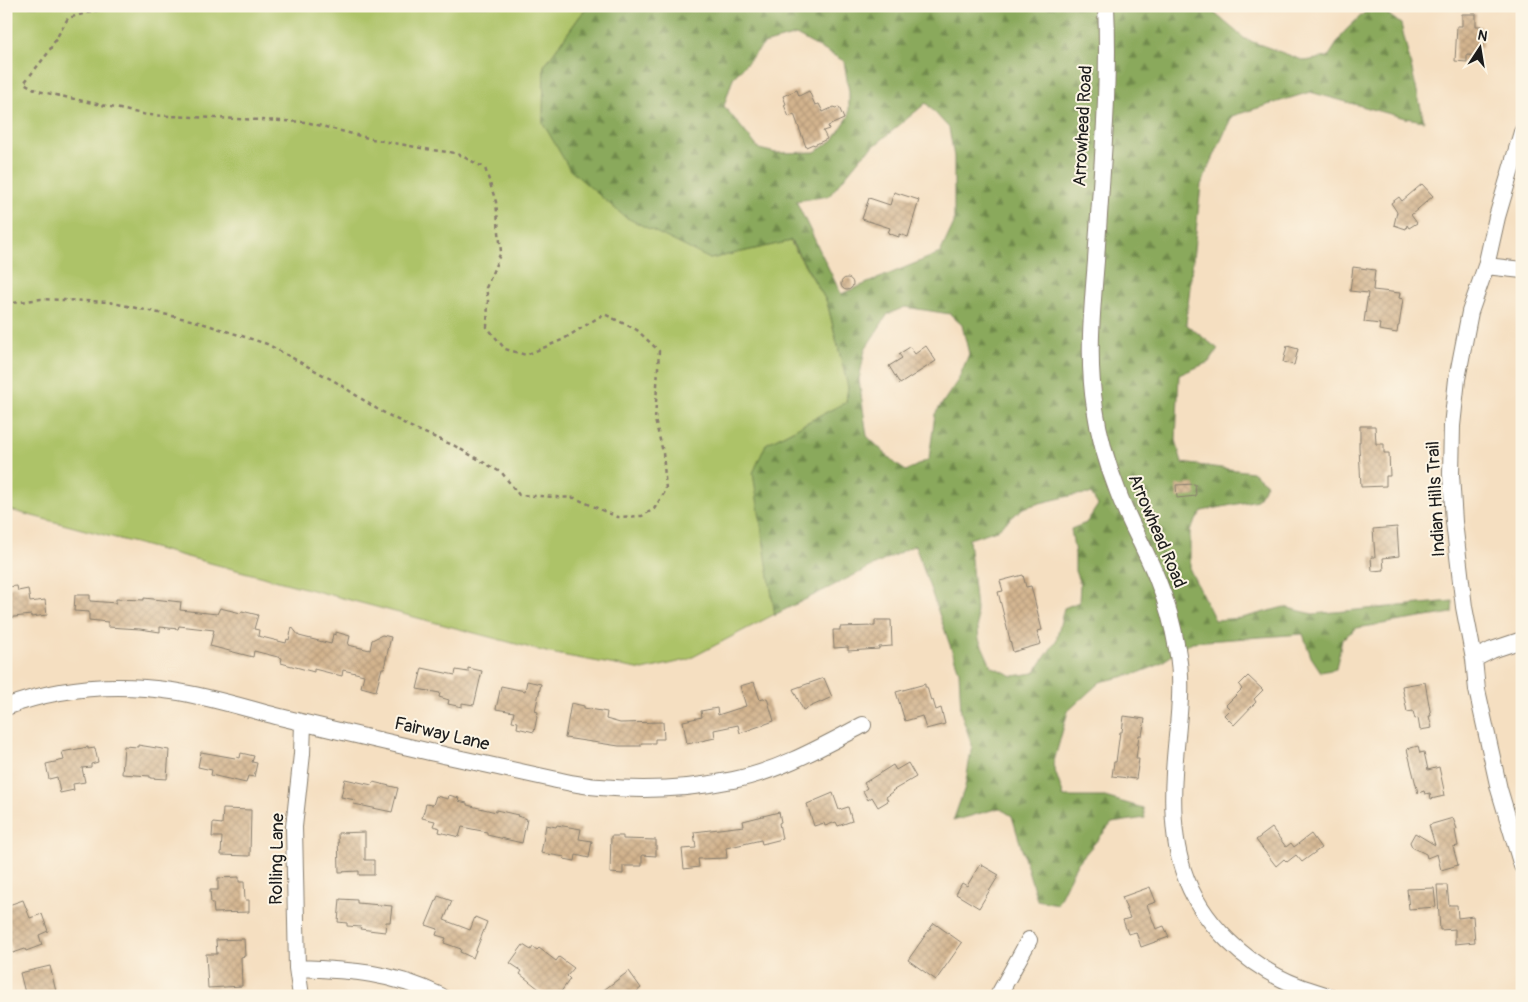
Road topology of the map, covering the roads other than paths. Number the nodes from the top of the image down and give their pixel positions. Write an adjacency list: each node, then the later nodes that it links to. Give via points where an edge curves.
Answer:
1 (1106, 6): 16 (street, Arrowhead Road, via 1107,89 1091,355 1094,406 1102,448 1118,493 1158,580 1178,651 1180,678 1173,793 1179,858 1197,901 1230,942 1271,973 1300,987)
2 (1522, 132): 3 (street, Indian Hills Trail)
3 (1486, 266): 4 (street); 6 (street, Indian Hills Trail, via 1470,312 1452,426 1454,522)
4 (1522, 270)
5 (1522, 640): 6 (street)
6 (1474, 659): 10 (street, Indian Hills Trail, via 1488,744)
7 (6, 706): 8 (street, Fairway Lane, via 77,689 135,687 174,691)
8 (303, 722): 9 (street, Fairway Lane, via 574,783 641,790 734,780 775,768); 12 (street, Rolling Lane, via 294,827)
9 (863, 725)
10 (1522, 866)
11 (1029, 940): 15 (street)
12 (297, 968): 13 (street, Rolling Lane); 14 (street, via 368,972 398,978)
13 (301, 996)
14 (441, 996)
15 (998, 996)
16 (1330, 996)

